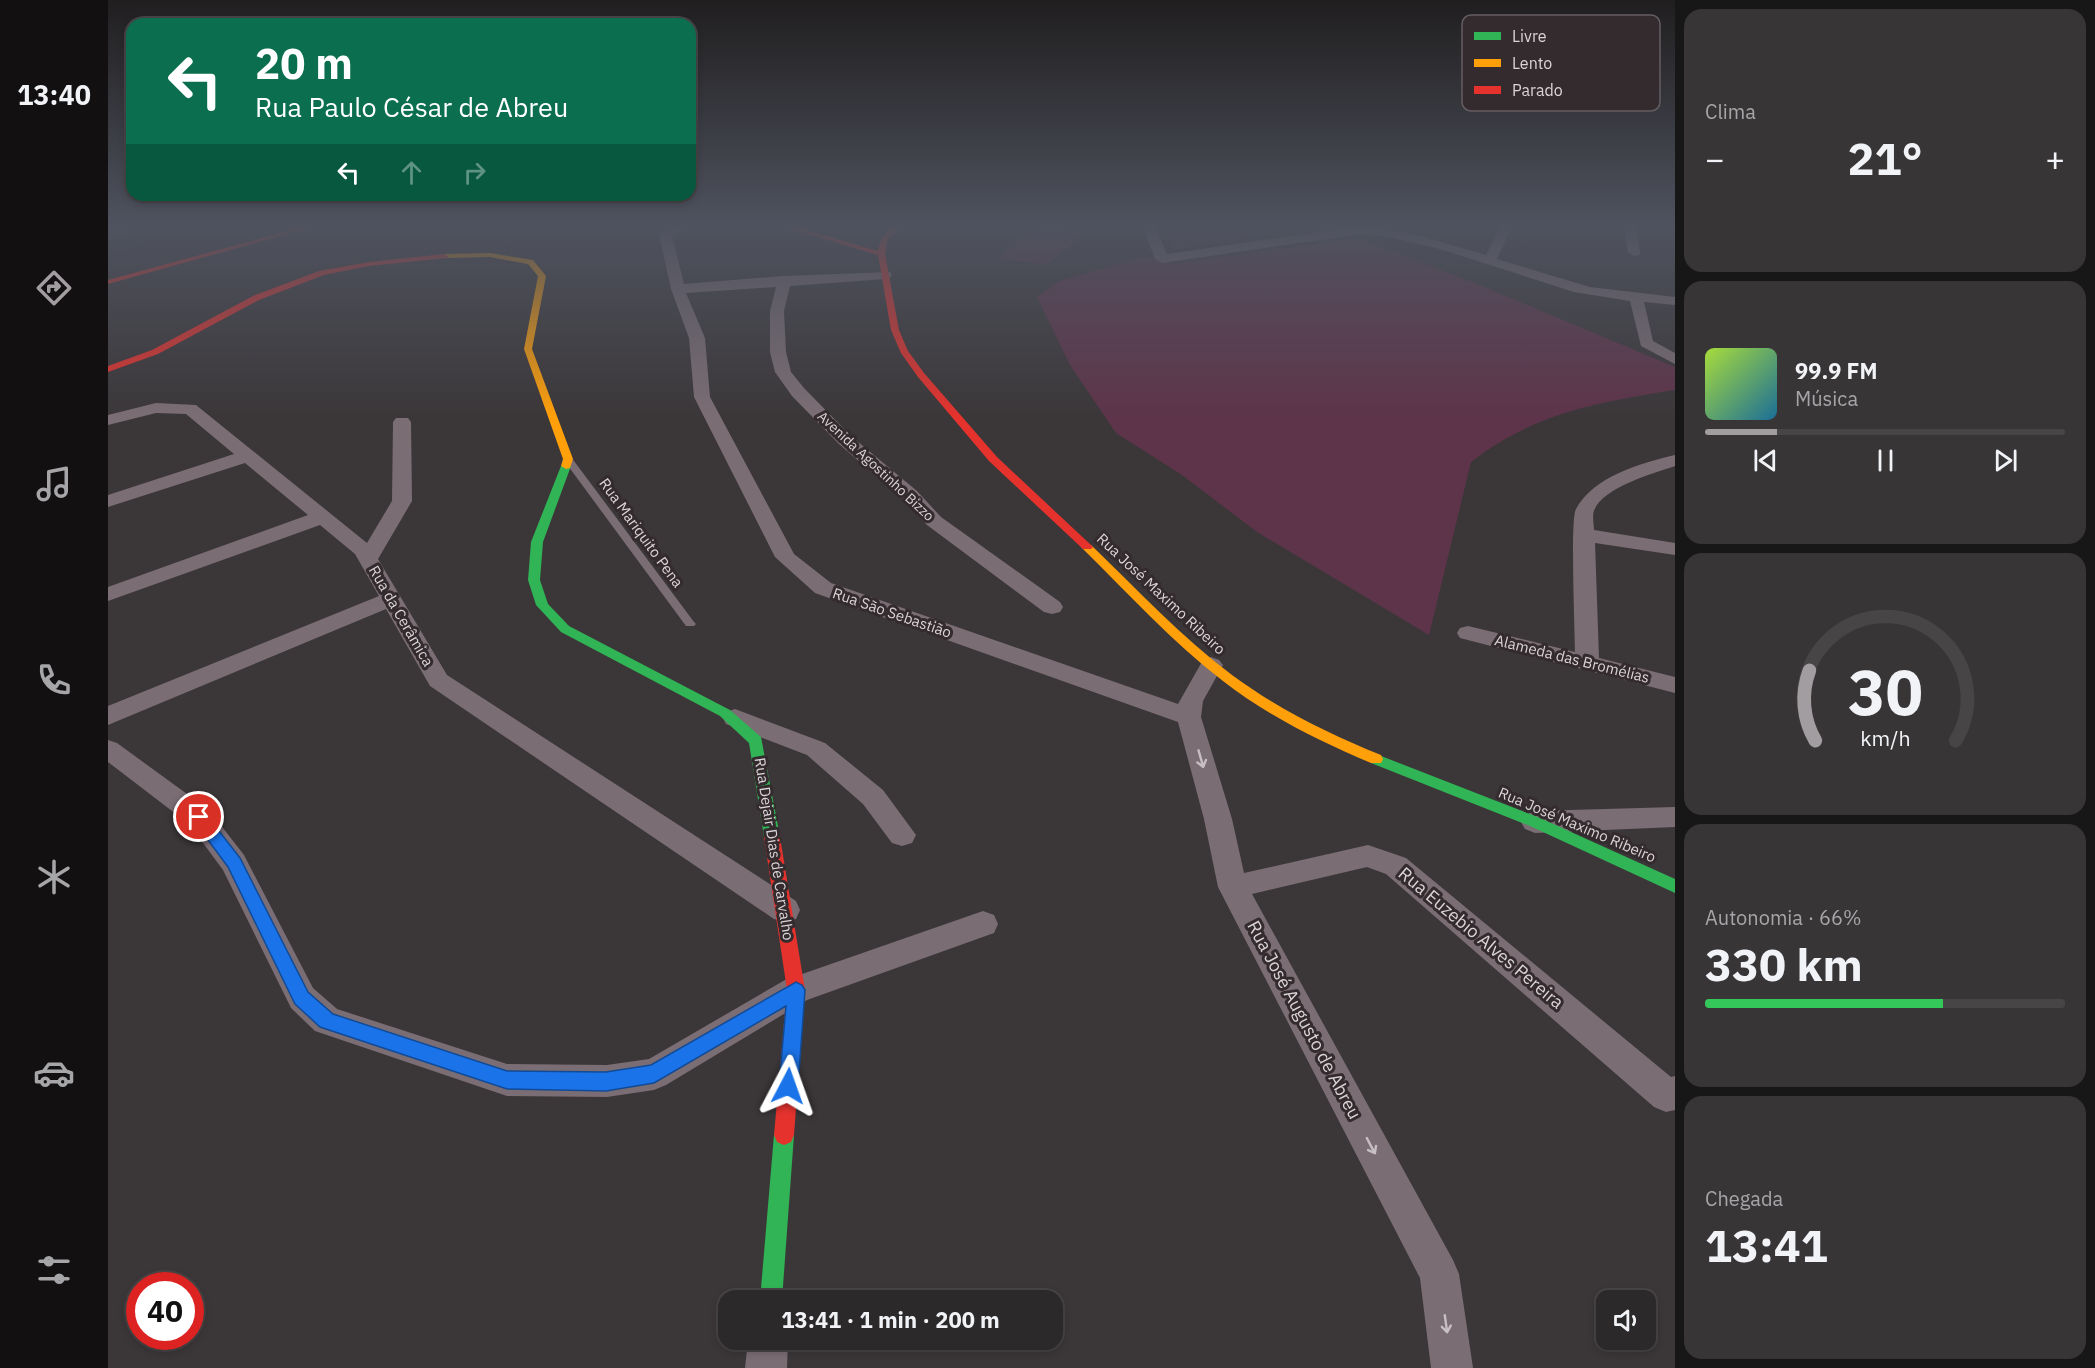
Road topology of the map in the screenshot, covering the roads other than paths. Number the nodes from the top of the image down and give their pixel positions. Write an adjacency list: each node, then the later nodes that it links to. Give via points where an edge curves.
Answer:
1 (678, 289): 31 (street, Rua São Sebastião, via 697,338 702,397 785,557 823,588)
2 (278, 290): 10 (street, via 155,352)
3 (539, 290): 14 (street, via 528,349)
4 (782, 290): 23 (street, Avenida Agostinho Bizzo, via 777,311 778,352 783,372 798,392 844,440 910,495 933,522)
5 (888, 290): 27 (street, Rua José Maximo Ribeiro, via 895,330 904,351 993,459)
6 (1587, 290): 7 (street)
7 (1636, 296): 8 (street); 9 (street, via 1646,343)
8 (1675, 302)
9 (1675, 359)
10 (108, 369)
11 (108, 420): 13 (street, Rua da Cerâmica, via 156,408 190,409)
12 (402, 422): 20 (street, via 402,501)
13 (247, 456): 16 (street); 17 (street, Rua da Cerâmica)
14 (568, 459): 24 (lane, Rua Mariquito Pena); 29 (street, Rua Dejair Dias de Carvalho, via 537,542 534,580 542,605 565,629)
15 (1675, 460): 18 (street, via 1598,492 1584,511)
16 (108, 501)
17 (322, 517): 20 (street, Rua da Cerâmica, via 363,550); 21 (street)
18 (1585, 535): 19 (street); 26 (street)
19 (1675, 549)
20 (368, 559): 22 (street, Rua da Cerâmica)
21 (108, 594)
22 (391, 599): 30 (street); 38 (street, Rua da Cerâmica, via 438,680)
23 (1052, 607)
24 (690, 624)
25 (1468, 633): 26 (street, Alameda das Bromélias)
26 (1587, 663): 28 (street, Alameda das Bromélias)
27 (1211, 665): 31 (street, via 1191,701); 34 (street, Rua José Maximo Ribeiro, via 1273,708 1353,750)
28 (1675, 685)
29 (725, 713): 35 (street, via 816,749 873,797); 38 (street, Rua Dejair Dias de Carvalho, via 756,741)
30 (108, 716)
31 (1189, 717): 37 (street, Rua José Augusto de Abreu, one-way to 37)
32 (108, 749): 40 (street, via 199,817 234,863 302,998 327,1021 507,1080 606,1081 654,1074)
33 (1675, 817): 34 (street)
34 (1535, 822): 36 (street, Rua José Maximo Ribeiro)
35 (902, 835)
36 (1675, 886)
37 (1233, 887): 41 (street, Rua Euzebio Alves Pereira, via 1368,856 1396,866); 45 (street, Rua José Augusto de Abreu, one-way to 45, via 1439,1274)
38 (785, 910): 40 (street, Rua Dejair Dias de Carvalho)
39 (983, 924): 40 (street)
40 (796, 990): 42 (street, Rua Dejair Dias de Carvalho)
41 (1670, 1094)
42 (772, 1290)
43 (767, 1350): 44 (street)
44 (766, 1368)
45 (1452, 1368)

